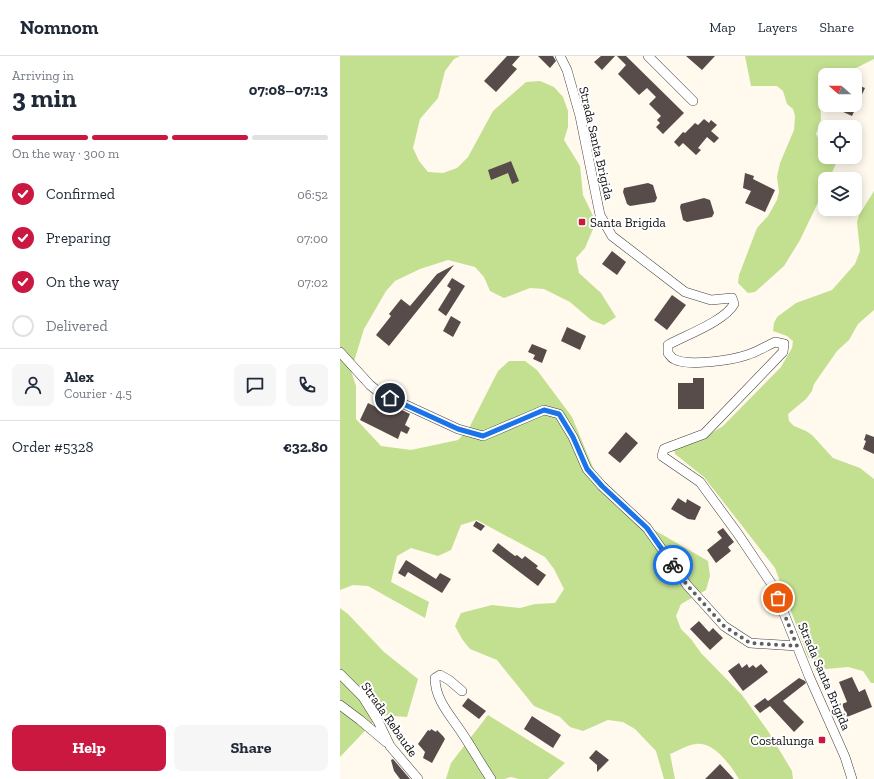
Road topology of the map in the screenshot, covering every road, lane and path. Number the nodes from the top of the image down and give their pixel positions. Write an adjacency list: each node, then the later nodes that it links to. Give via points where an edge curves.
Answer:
1 (560, 56): 5 (street, Strada Santa Brigida, via 580,116 600,215 612,236 685,292 711,300 732,298 734,304 731,309 704,328 668,345 668,353 673,359 682,362 699,363 747,355 775,342 784,344 783,352 704,434 664,449 662,456 700,482 738,534 773,586)
2 (648, 56): 3 (street)
3 (693, 101)
4 (340, 352): 5 (street, via 380,394 458,429 483,436 544,410 559,414 573,437 587,469 647,528 687,585 724,626 750,643)
5 (797, 646): 12 (street, Strada Santa Brigida)
6 (340, 674): 9 (street, Strada Rebaude, via 363,697)
7 (462, 691): 11 (street, via 440,675 435,678 435,687 446,712 462,732)
8 (340, 705): 9 (street)
9 (390, 746): 10 (street, Strada Rebaude)
10 (418, 779)
11 (490, 779)
12 (852, 779)

